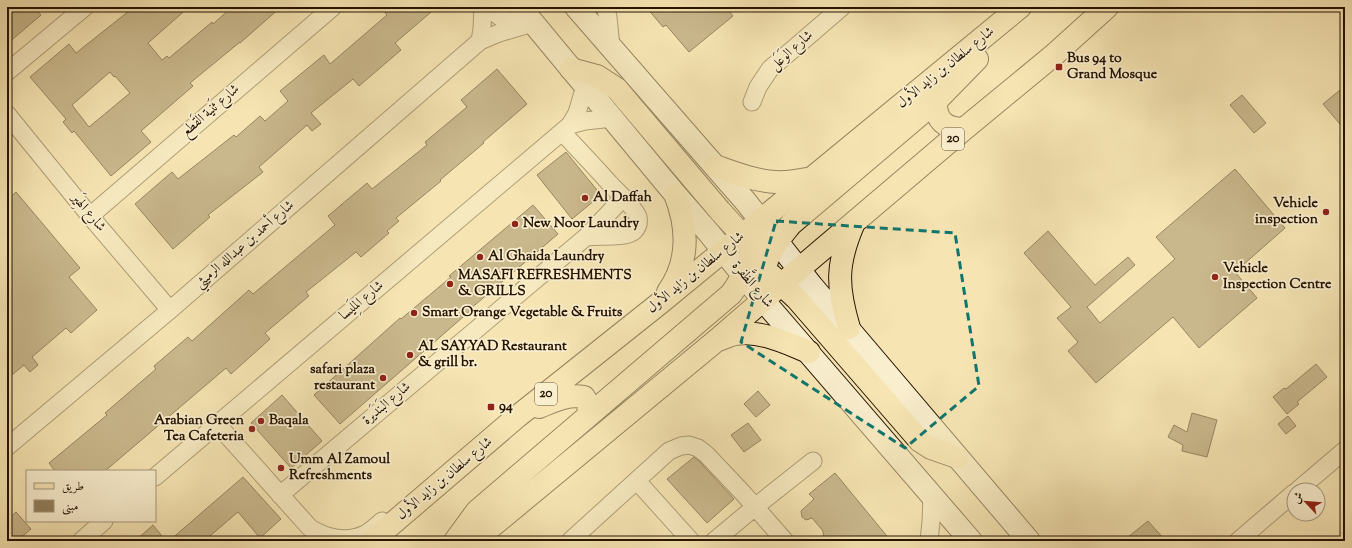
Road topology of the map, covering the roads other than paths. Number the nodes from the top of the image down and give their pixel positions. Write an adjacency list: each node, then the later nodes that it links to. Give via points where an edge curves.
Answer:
1 (84, 7): 14 (street)
2 (333, 7): 26 (street, شارع ثَنية القَطع)
3 (483, 7): 11 (street)
4 (487, 7): 10 (street, via 500,17)
5 (576, 7): 12 (main road)
6 (842, 7): 17 (street, شارع الوَعَل, via 770,69)
7 (1107, 7): 21 (main road, 20, via 1055,54)
8 (607, 10): 12 (street)
9 (1016, 11): 16 (main road, via 982,55); 23 (main road, شارع سلطان بن زايد الأول / 20)
10 (524, 19): 11 (street, شارع أحمد بن عبدالله الرميثي); 13 (main road, شارع الظَّفرة)
11 (480, 41): 36 (street, شارع أحمد بن عبدالله الرميثي)
12 (611, 48): 22 (main road)
13 (571, 69): 15 (main road, شارع الظَّفرة); 31 (main road, via 597,76 617,89)
14 (7, 72)
15 (585, 86): 19 (main road, شارع الظَّفرة); 20 (street, شارع المِلَيسا, via 577,113)
16 (936, 100): 21 (main road, via 938,116 942,122 948,127); 31 (main road)
17 (752, 102)
18 (7, 114): 26 (street, شارع الهِيَر)
19 (613, 118): 20 (street, شارع المِلَيسا, via 585,121); 24 (main road, شارع الظَّفرة)
20 (566, 129): 25 (street); 42 (street, شارع المِلَيسا)
21 (964, 129): 28 (main road, 20)
22 (715, 166): 23 (main road, via 776,182 795,182); 27 (main road)
23 (813, 178): 27 (main road, شارع سلطان بن زايد الأول / 20)
24 (675, 194): 30 (main road, شارع الظَّفرة); 35 (main road, via 685,227 685,244 681,266 673,286)
25 (624, 198): 29 (street, شارع البَندَيرة); 29 (street, via 637,216 637,228 625,235)
26 (90, 216): 36 (street, شارع الهِيَر)
27 (760, 220): 31 (main road, شارع سلطان بن زايد الأول / 20)
28 (853, 224): 32 (main road, 20); 37 (main road, via 841,259 839,277 841,303)
29 (586, 237): 51 (street, شارع البَندَيرة)
30 (724, 251): 31 (main road, شارع سلطان بن زايد الأول / 20); 31 (main road, شارع الظَّفرة); 35 (main road, شارع سلطان بن زايد الأول / 20)
31 (757, 255): 32 (main road); 33 (main road); 34 (main road); 40 (main road, via 731,294)
32 (798, 270): 33 (main road, 20); 37 (main road)
33 (781, 284): 34 (main road, 20); 45 (main road, via 797,299 920,441 931,448)
34 (763, 300): 38 (main road, 20); 39 (main road, شارع الظَّفرة)
35 (660, 303): 41 (main road, شارع سلطان بن زايد الأول / 20)
36 (170, 310): 43 (street, شارع أحمد بن عبدالله الرميثي)
37 (849, 328): 45 (main road)
38 (717, 340): 39 (main road, via 736,334 758,334); 59 (main road, 20)
39 (809, 352): 52 (main road, شارع الظَّفرة)
40 (588, 415): 41 (main road, via 589,405 584,397 575,395 561,398); 58 (main road, via 477,512)
41 (518, 416): 47 (main road, شارع سلطان بن زايد الأول / 20)
42 (217, 424): 48 (street, شارع المِلَيسا); 51 (street)
43 (7, 448)
44 (1345, 450): 50 (street)
45 (957, 457): 66 (main road)
46 (813, 461): 54 (street)
47 (456, 469): 51 (street, via 429,485 366,534 352,539 326,536 316,532); 57 (main road, شارع سلطان بن زايد الأول / 20)
48 (156, 476)
49 (637, 481): 54 (street, via 669,451 689,444 706,454); 60 (street); 61 (street)
50 (1307, 482)
51 (280, 495)
52 (932, 495): 64 (street); 65 (main road, شارع الظَّفرة)
53 (1286, 500): 67 (street)
54 (755, 507): 62 (street); 63 (street)
55 (103, 522): 56 (street)
56 (80, 541)
57 (372, 541)
58 (455, 541)
59 (474, 541)
60 (570, 541)
61 (691, 541)
62 (714, 541)
63 (785, 541)
64 (929, 541)
65 (971, 541)
66 (1029, 541)
67 (1238, 541)

